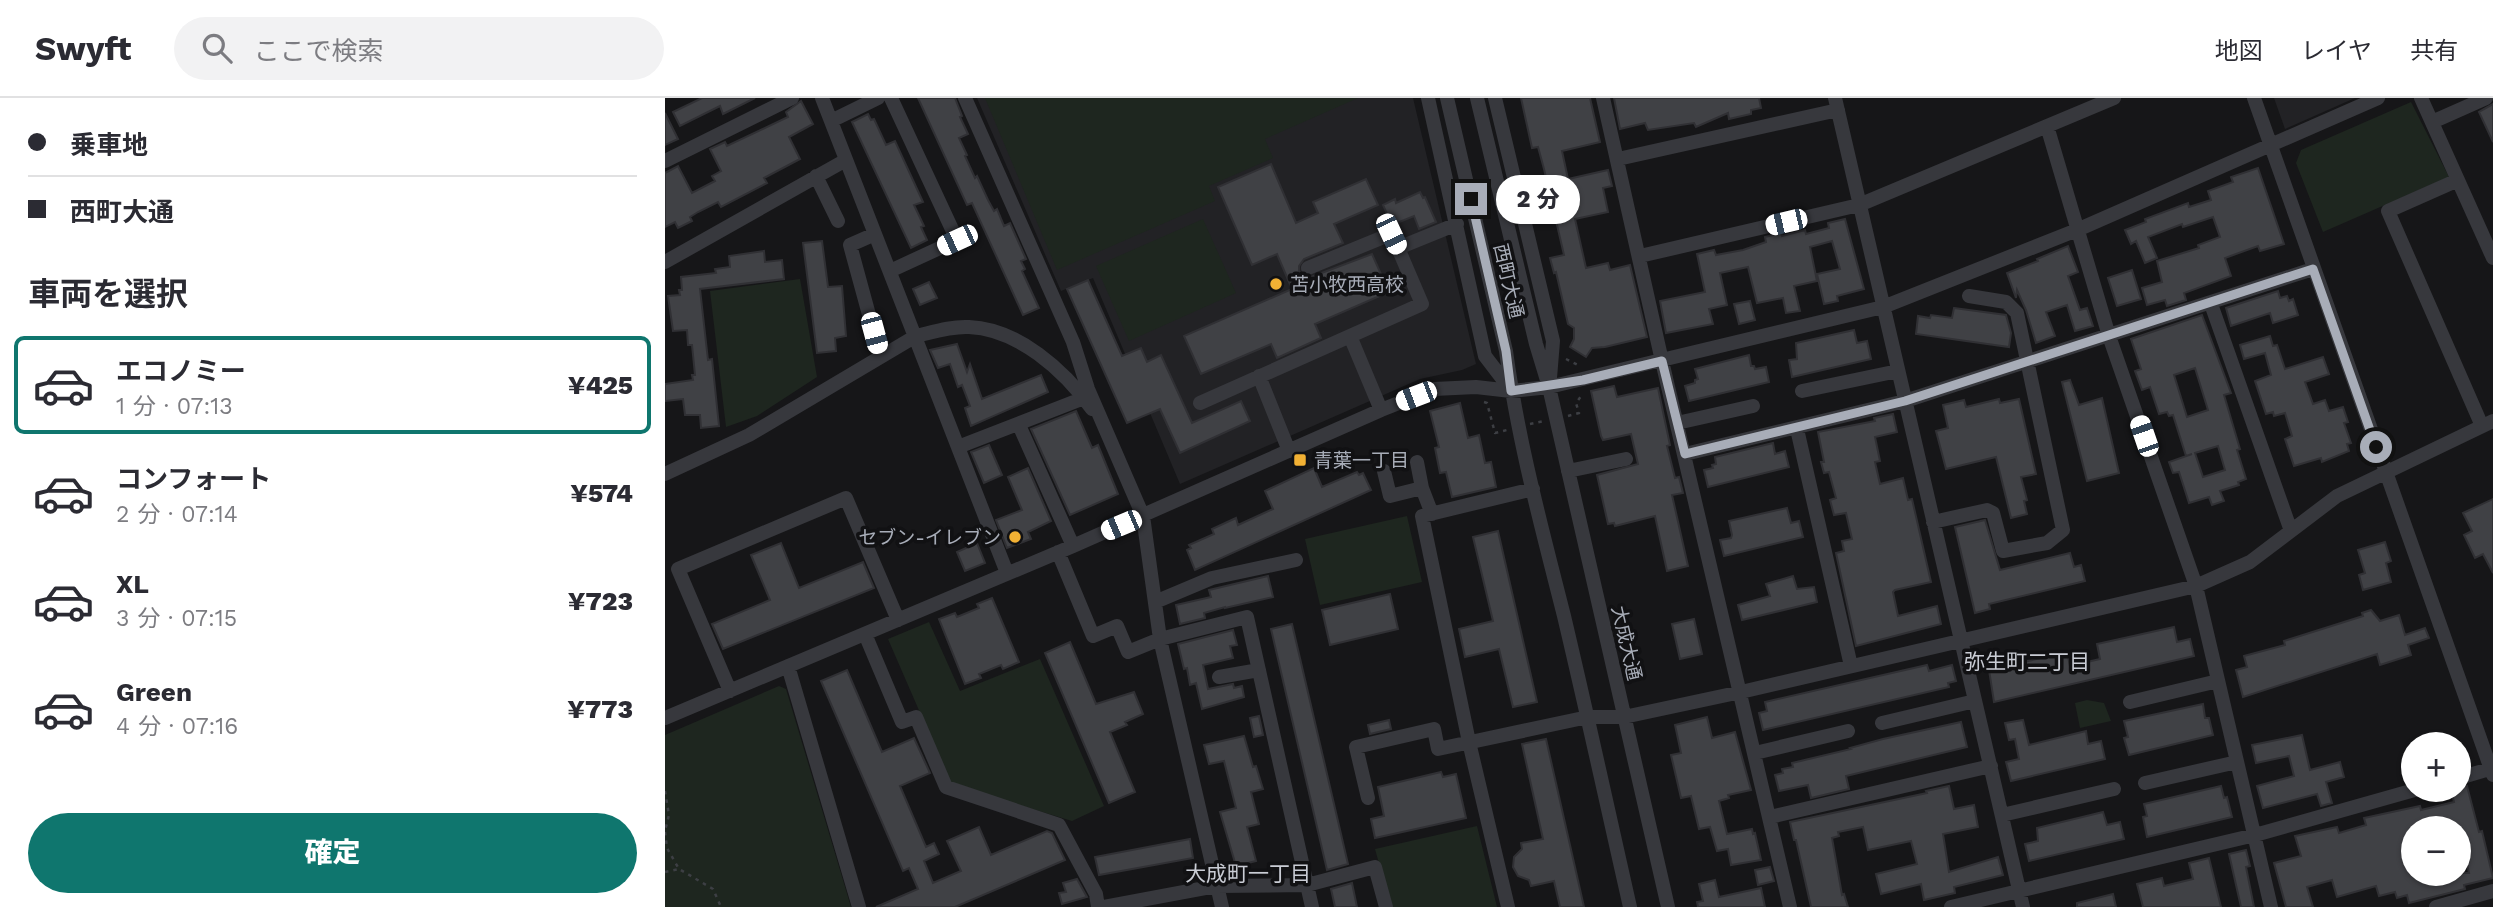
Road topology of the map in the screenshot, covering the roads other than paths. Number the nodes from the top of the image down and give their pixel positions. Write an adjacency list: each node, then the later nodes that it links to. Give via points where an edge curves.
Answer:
1 (792, 98): 23 (street)
2 (822, 98): 17 (street)
3 (878, 98): 17 (street)
4 (891, 98): 37 (street, via 957,240)
5 (965, 98): 44 (street)
6 (1429, 98): 28 (street)
7 (1447, 98): 52 (street, 西町大通, via 1506,351)
8 (1477, 98): 51 (street, 西町大通)
9 (1495, 98): 51 (street, via 1552,341)
10 (1603, 98): 21 (street)
11 (2114, 98): 19 (street)
12 (2254, 98): 20 (street)
13 (2378, 98): 20 (street)
14 (2421, 98): 18 (street)
15 (2486, 98): 18 (street)
16 (1836, 104): 21 (street); 26 (street)
17 (831, 121): 22 (street)
18 (2432, 122): 25 (street)
19 (2047, 126): 26 (street); 29 (street)
20 (2269, 145): 29 (street); 36 (street)
21 (1618, 159): 32 (street)
22 (846, 160): 24 (street); 30 (street)
23 (665, 161)
24 (816, 176): 27 (street); 34 (street)
25 (2458, 180): 33 (street); 60 (street, via 2388,211)
26 (1859, 205): 32 (street); 40 (street)
27 (838, 221)
28 (1457, 224): 31 (street); 52 (street, via 1485,356)
29 (2077, 230): 40 (street); 43 (street)
30 (875, 234): 37 (street); 45 (street, via 851,245)
31 (1398, 248): 35 (street, via 1391,234); 42 (street, via 1423,304)
32 (1640, 256): 46 (street)
33 (2493, 258)
34 (665, 262)
35 (1308, 268)
36 (2313, 269): 39 (street); 71 (street)
37 (890, 271): 41 (street)
38 (1969, 296): 47 (street, via 2006,302 2017,313)
39 (2211, 304): 43 (street); 78 (street)
40 (1882, 307): 46 (street); 49 (street)
41 (916, 336): 45 (street); 48 (street, via 967,327 989,329); 64 (street)
42 (1350, 336): 50 (street); 58 (street)
43 (2109, 336): 47 (street); 83 (street)
44 (1073, 342): 48 (street); 62 (street)
45 (880, 355): 72 (street, via 749,435)
46 (1662, 361): 51 (street); 59 (street)
47 (2027, 362): 55 (street); 77 (street, via 2063,530 2047,543 2003,551 1993,513 1987,510)
48 (1052, 364): 54 (street)
49 (1898, 371): 53 (street); 55 (street)
50 (1259, 376): 56 (street); 65 (street)
51 (1549, 387): 52 (street); 70 (street, 大成大通)
52 (1511, 391): 58 (street, via 1434,389); 74 (street)
53 (1803, 391)
54 (1084, 398): 61 (street); 62 (street)
55 (1905, 401): 63 (street); 77 (street)
56 (1200, 403)
57 (1753, 406): 59 (street)
58 (1381, 410): 65 (street)
59 (1677, 423): 66 (street)
60 (2488, 424): 71 (street)
61 (1020, 425): 64 (street); 79 (street)
62 (1104, 427): 76 (street)
63 (1797, 429): 66 (street); 90 (street)
64 (958, 447): 82 (street)
65 (1289, 452): 76 (street)
66 (1685, 454): 95 (street)
67 (1626, 458): 70 (street)
68 (1417, 463): 73 (street)
69 (1384, 471): 73 (street, via 1390,496)
70 (1568, 471): 99 (street, 大成大通)
71 (2385, 472): 78 (street, via 2337,496); 107 (street)
72 (665, 474)
73 (1422, 488): 75 (street)
74 (1533, 489): 75 (street); 98 (street)
75 (1432, 514): 103 (street, via 1422,516)
76 (1143, 516): 79 (street); 84 (street)
77 (1933, 522): 88 (street)
78 (2291, 531): 83 (street, via 2251,562)
79 (1073, 546): 80 (street)
80 (1058, 552): 82 (street); 87 (street, via 1093,636 1117,626 1128,652)
81 (1296, 560): 84 (street, via 1212,578)
82 (1007, 573): 85 (street)
83 (2196, 586): 88 (street); 93 (street)
84 (1155, 602): 87 (street)
85 (898, 620): 86 (street); 94 (street, via 846,498 678,569)
86 (865, 634): 89 (street); 121 (street, via 902,722 916,716 946,787 1059,825 1096,894)
87 (1160, 639): 91 (street, via 1247,617); 117 (street)
88 (1961, 641): 90 (street); 96 (street)
89 (788, 666): 94 (street); 120 (street)
90 (1851, 666): 95 (street)
91 (1259, 670): 92 (street); 116 (street)
92 (1219, 677)
93 (2218, 681): 97 (street); 105 (street)
94 (730, 691): 100 (street)
95 (1741, 692): 99 (street); 104 (street)
96 (1975, 701): 101 (street); 106 (street)
97 (2130, 702)
98 (1588, 716): 99 (street); 103 (street); 127 (street)
99 (1624, 717): 128 (street, 大成大通)
100 (665, 718)
101 (1882, 723)
102 (1848, 732): 104 (street)
103 (1469, 741): 112 (street, via 1438,749 1434,729 1356,747); 126 (street)
104 (1755, 754): 114 (street)
105 (2237, 762): 109 (street); 115 (street)
106 (1991, 766): 113 (street); 114 (street)
107 (2492, 771): 108 (street)
108 (2471, 775)
109 (2145, 783)
110 (2114, 789): 113 (street)
111 (2401, 794): 115 (street)
112 (1368, 798)
113 (2002, 815): 118 (street)
114 (1770, 817): 129 (street)
115 (2255, 835): 118 (street); 132 (street)
116 (1307, 885): 117 (street); 124 (street); 125 (street, via 1375,867)
117 (1216, 886): 122 (street); 123 (street)
118 (2019, 891): 130 (street); 131 (street)
119 (2493, 891): 133 (street)
120 (859, 907)
121 (1098, 907)
122 (1104, 907)
123 (1222, 907)
124 (1313, 907)
125 (1386, 907)
126 (1508, 907)
127 (1630, 907)
128 (1668, 907)
129 (1790, 907)
130 (1951, 907)
131 (2023, 907)
132 (2271, 907)
133 (2437, 907)

